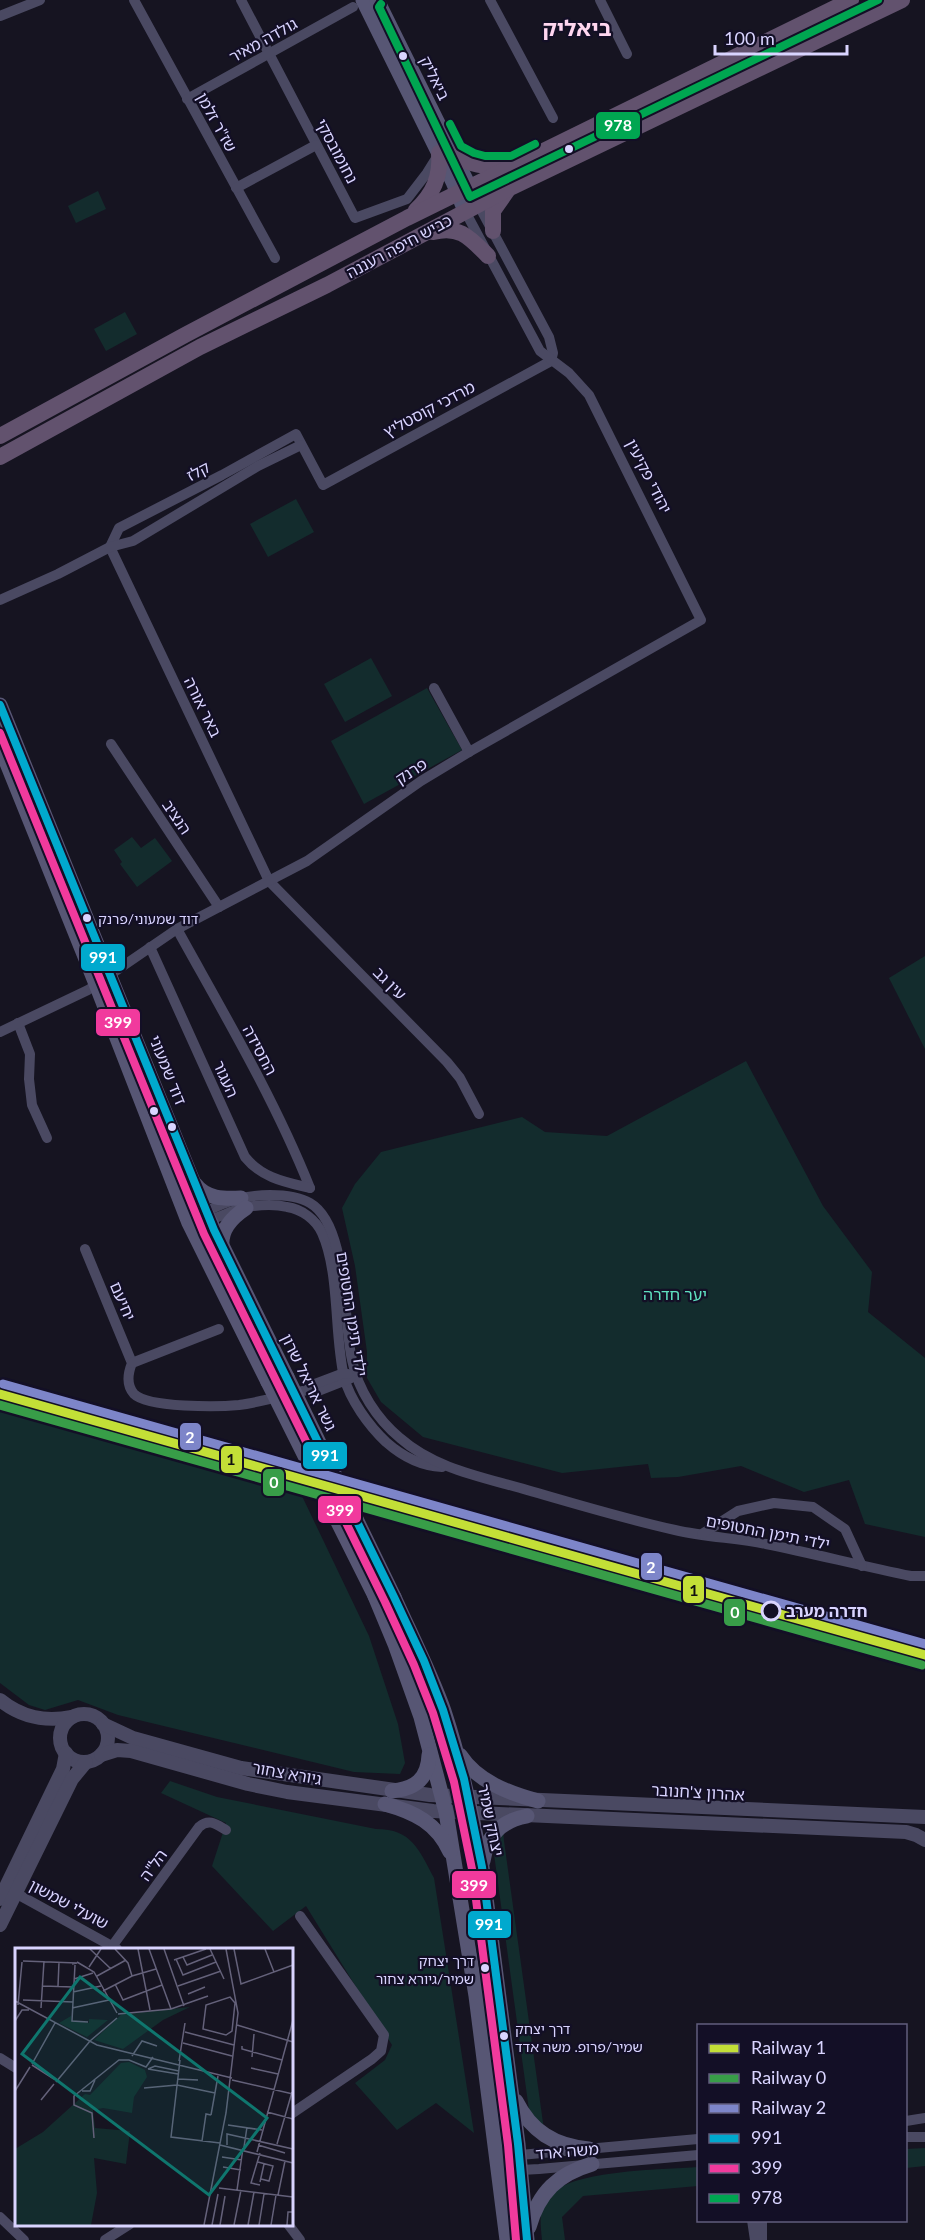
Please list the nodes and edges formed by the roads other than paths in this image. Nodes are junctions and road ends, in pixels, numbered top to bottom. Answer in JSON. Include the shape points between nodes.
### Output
{"nodes":[{"id":1,"x":40,"y":0,"type":"edge"},
{"id":2,"x":134,"y":0,"type":"edge"},
{"id":3,"x":240,"y":0,"type":"edge"},
{"id":4,"x":490,"y":0,"type":"edge"},
{"id":5,"x":600,"y":0,"type":"edge"},
{"id":6,"x":851,"y":0,"type":"edge"},
{"id":7,"x":902,"y":0,"type":"edge"},
{"id":8,"x":366,"y":3,"type":"edge"},
{"id":9,"x":0,"y":16,"type":"edge"},
{"id":10,"x":269,"y":53,"type":"junction"},
{"id":11,"x":627,"y":54,"type":"dead end"},
{"id":12,"x":187,"y":99,"type":"junction"},
{"id":13,"x":553,"y":118,"type":"dead end"},
{"id":14,"x":316,"y":145,"type":"junction"},
{"id":15,"x":446,"y":153,"type":"junction"},
{"id":16,"x":513,"y":166,"type":"junction"},
{"id":17,"x":512,"y":187,"type":"junction"},
{"id":18,"x":236,"y":188,"type":"junction"},
{"id":19,"x":464,"y":190,"type":"junction"},
{"id":20,"x":472,"y":207,"type":"junction"},
{"id":21,"x":407,"y":219,"type":"junction"},
{"id":22,"x":493,"y":231,"type":"junction"},
{"id":23,"x":418,"y":237,"type":"junction"},
{"id":24,"x":488,"y":256,"type":"junction"},
{"id":25,"x":275,"y":258,"type":"dead end"},
{"id":26,"x":551,"y":361,"type":"junction"},
{"id":27,"x":0,"y":436,"type":"edge"},
{"id":28,"x":302,"y":445,"type":"junction"},
{"id":29,"x":0,"y":457,"type":"edge"},
{"id":30,"x":110,"y":547,"type":"junction"},
{"id":31,"x":0,"y":600,"type":"edge"},
{"id":32,"x":701,"y":620,"type":"joint"},
{"id":33,"x":434,"y":688,"type":"dead end"},
{"id":34,"x":0,"y":705,"type":"edge"},
{"id":35,"x":111,"y":744,"type":"dead end"},
{"id":36,"x":0,"y":746,"type":"edge"},
{"id":37,"x":469,"y":752,"type":"junction"},
{"id":38,"x":269,"y":881,"type":"junction"},
{"id":39,"x":219,"y":907,"type":"junction"},
{"id":40,"x":177,"y":930,"type":"junction"},
{"id":41,"x":145,"y":950,"type":"junction"},
{"id":42,"x":109,"y":972,"type":"junction"},
{"id":43,"x":95,"y":980,"type":"junction"},
{"id":44,"x":18,"y":1023,"type":"junction"},
{"id":45,"x":0,"y":1032,"type":"edge"},
{"id":46,"x":479,"y":1114,"type":"dead end"},
{"id":47,"x":47,"y":1138,"type":"dead end"},
{"id":48,"x":194,"y":1182,"type":"junction"},
{"id":49,"x":310,"y":1188,"type":"joint"},
{"id":50,"x":243,"y":1203,"type":"junction"},
{"id":51,"x":207,"y":1216,"type":"junction"},
{"id":52,"x":189,"y":1223,"type":"junction"},
{"id":53,"x":222,"y":1248,"type":"junction"},
{"id":54,"x":85,"y":1250,"type":"dead end"},
{"id":55,"x":219,"y":1329,"type":"dead end"},
{"id":56,"x":132,"y":1363,"type":"junction"},
{"id":57,"x":356,"y":1375,"type":"junction"},
{"id":58,"x":345,"y":1377,"type":"junction"},
{"id":59,"x":446,"y":1467,"type":"junction"},
{"id":60,"x":702,"y":1534,"type":"junction"},
{"id":61,"x":862,"y":1566,"type":"junction"},
{"id":62,"x":911,"y":1576,"type":"junction"},
{"id":63,"x":925,"y":1576,"type":"edge"},
{"id":64,"x":925,"y":1585,"type":"edge"},
{"id":65,"x":394,"y":1597,"type":"joint"},
{"id":66,"x":0,"y":1700,"type":"edge"},
{"id":67,"x":72,"y":1718,"type":"junction"},
{"id":68,"x":36,"y":1719,"type":"junction"},
{"id":69,"x":103,"y":1724,"type":"junction"},
{"id":70,"x":61,"y":1738,"type":"junction"},
{"id":71,"x":428,"y":1743,"type":"junction"},
{"id":72,"x":456,"y":1750,"type":"junction"},
{"id":73,"x":66,"y":1753,"type":"junction"},
{"id":74,"x":101,"y":1755,"type":"junction"},
{"id":75,"x":86,"y":1762,"type":"junction"},
{"id":76,"x":443,"y":1797,"type":"junction"},
{"id":77,"x":389,"y":1798,"type":"junction"},
{"id":78,"x":538,"y":1801,"type":"junction"},
{"id":79,"x":470,"y":1806,"type":"junction"},
{"id":80,"x":446,"y":1812,"type":"junction"},
{"id":81,"x":527,"y":1816,"type":"junction"},
{"id":82,"x":925,"y":1817,"type":"edge"},
{"id":83,"x":226,"y":1830,"type":"dead end"},
{"id":84,"x":925,"y":1840,"type":"edge"},
{"id":85,"x":482,"y":1867,"type":"junction"},
{"id":86,"x":457,"y":1869,"type":"junction"},
{"id":87,"x":7,"y":1893,"type":"edge"},
{"id":88,"x":300,"y":1916,"type":"dead end"},
{"id":89,"x":0,"y":1925,"type":"edge"},
{"id":90,"x":115,"y":1947,"type":"edge"},
{"id":91,"x":0,"y":2058,"type":"edge"},
{"id":92,"x":15,"y":2067,"type":"edge"},
{"id":93,"x":511,"y":2089,"type":"junction"},
{"id":94,"x":292,"y":2113,"type":"edge"},
{"id":95,"x":925,"y":2118,"type":"edge"},
{"id":96,"x":907,"y":2121,"type":"edge"},
{"id":97,"x":907,"y":2137,"type":"edge"},
{"id":98,"x":925,"y":2137,"type":"edge"},
{"id":99,"x":697,"y":2139,"type":"edge"},
{"id":100,"x":589,"y":2149,"type":"junction"},
{"id":101,"x":697,"y":2155,"type":"edge"},
{"id":102,"x":520,"y":2162,"type":"junction"},
{"id":103,"x":592,"y":2164,"type":"junction"},
{"id":104,"x":498,"y":2165,"type":"junction"},
{"id":105,"x":0,"y":2217,"type":"edge"},
{"id":106,"x":752,"y":2222,"type":"edge"},
{"id":107,"x":762,"y":2222,"type":"edge"},
{"id":108,"x":289,"y":2225,"type":"edge"},
{"id":109,"x":120,"y":2236,"type":"edge"},
{"id":110,"x":526,"y":2239,"type":"edge"},
{"id":111,"x":24,"y":2240,"type":"edge"},
{"id":112,"x":105,"y":2240,"type":"edge"},
{"id":113,"x":300,"y":2240,"type":"edge"},
{"id":114,"x":507,"y":2240,"type":"edge"},
{"id":115,"x":755,"y":2240,"type":"edge"},
{"id":116,"x":762,"y":2240,"type":"edge"}],
"edges":[{"from":1,"to":9,"type":"street"},
{"from":2,"to":12,"type":"street","name":"שז\"ר זלמן"},
{"from":3,"to":10,"type":"street","name":"נחומובסקי"},
{"from":4,"to":13,"type":"street"},
{"from":5,"to":11,"type":"street"},
{"from":6,"to":16,"type":"highway","name":"כביש חיפה רעננה"},
{"from":7,"to":17,"type":"highway","name":"כביש חיפה רעננה"},
{"from":8,"to":10,"type":"street","name":"גולדה מאיר"},
{"from":8,"to":15,"type":"main road","name":"ביאליק"},
{"from":10,"to":12,"type":"street","name":"גולדה מאיר"},
{"from":10,"to":14,"type":"street","name":"נחומובסקי"},
{"from":12,"to":18,"type":"street","name":"שז\"ר זלמן"},
{"from":14,"to":15,"type":"street","name":"נחומובסקי","via":[[355,218],[407,199]]},
{"from":14,"to":18,"type":"street"},
{"from":15,"to":16,"type":"highway","via":[[484,166]]},
{"from":15,"to":19,"type":"main road","name":"ביאליק"},
{"from":15,"to":21,"type":"highway","via":[[430,195]]},
{"from":16,"to":19,"type":"highway","name":"כביש חיפה רעננה"},
{"from":17,"to":20,"type":"highway","name":"כביש חיפה רעננה"},
{"from":17,"to":22,"type":"highway","via":[[493,211]]},
{"from":18,"to":25,"type":"street","name":"שז\"ר זלמן"},
{"from":19,"to":20,"type":"main road","name":"יהודי פקיעין"},
{"from":19,"to":21,"type":"highway","name":"כביש חיפה רעננה"},
{"from":20,"to":22,"type":"street","name":"יהודי פקיעין"},
{"from":20,"to":23,"type":"highway","name":"כביש חיפה רעננה"},
{"from":20,"to":24,"type":"street","name":"יהודי פקיעין"},
{"from":21,"to":27,"type":"highway","name":"כביש חיפה רעננה"},
{"from":22,"to":26,"type":"street","name":"יהודי פקיעין","via":[[549,337]]},
{"from":23,"to":24,"type":"highway","via":[[441,230],[456,231]]},
{"from":23,"to":29,"type":"highway","name":"כביש חיפה רעננה","via":[[200,346]]},
{"from":24,"to":26,"type":"street","name":"יהודי פקיעין","via":[[536,345]]},
{"from":26,"to":28,"type":"street","name":"מרדכי קוסטליץ","via":[[323,485]]},
{"from":26,"to":32,"type":"street","name":"יהודי פקיעין","via":[[569,373],[589,395]]},
{"from":28,"to":30,"type":"street","name":"קלז","via":[[258,466],[133,541]]},
{"from":28,"to":30,"type":"street","name":"קלז","via":[[296,434],[119,528]]},
{"from":30,"to":31,"type":"street","name":"קלז"},
{"from":30,"to":38,"type":"street","name":"באר אורה"},
{"from":32,"to":37,"type":"street","name":"פרנק"},
{"from":33,"to":37,"type":"street"},
{"from":34,"to":42,"type":"main road","name":"דוד שמעוני"},
{"from":35,"to":39,"type":"street","name":"הנציב"},
{"from":36,"to":43,"type":"main road"},
{"from":37,"to":38,"type":"street","name":"פרנק","via":[[307,861]]},
{"from":38,"to":39,"type":"street","name":"פרנק"},
{"from":38,"to":46,"type":"street","name":"עין גב","via":[[447,1062]]},
{"from":39,"to":40,"type":"street","name":"פרנק"},
{"from":40,"to":41,"type":"street","name":"פרנק"},
{"from":40,"to":49,"type":"street","name":"החסידה","via":[[246,1052]]},
{"from":41,"to":42,"type":"street","name":"פרנק"},
{"from":41,"to":49,"type":"street","name":"העגור","via":[[245,1157],[254,1168],[269,1176]]},
{"from":42,"to":43,"type":"street","name":"פרנק"},
{"from":42,"to":48,"type":"main road","name":"דוד שמעוני"},
{"from":43,"to":44,"type":"street","name":"פרנק"},
{"from":43,"to":52,"type":"main road"},
{"from":44,"to":45,"type":"street","name":"פרנק"},
{"from":44,"to":47,"type":"street","via":[[30,1054],[32,1105]]},
{"from":48,"to":50,"type":"main road","via":[[211,1196]]},
{"from":48,"to":51,"type":"main road","name":"דוד שמעוני"},
{"from":50,"to":51,"type":"street","name":"ילדי תימן החטופים"},
{"from":50,"to":53,"type":"main road","via":[[223,1234]]},
{"from":50,"to":57,"type":"street","name":"ילדי תימן החטופים","via":[[266,1195],[297,1197],[313,1204],[330,1227]]},
{"from":50,"to":58,"type":"street","name":"ילדי תימן החטופים","via":[[300,1211],[321,1232],[330,1255]]},
{"from":51,"to":52,"type":"street","name":"ילדי תימן החטופים"},
{"from":51,"to":53,"type":"main road","name":"דוד שמעוני"},
{"from":52,"to":71,"type":"main road","bridge":true,"via":[[375,1596]]},
{"from":53,"to":65,"type":"main road","name":"גשר אריאל שרון","bridge":true},
{"from":54,"to":56,"type":"street","name":"יחיעם"},
{"from":55,"to":56,"type":"street"},
{"from":56,"to":58,"type":"street","name":"יחיעם","via":[[130,1385],[136,1396],[194,1407],[237,1405],[307,1390],[315,1384]]},
{"from":57,"to":58,"type":"street"},
{"from":57,"to":59,"type":"street","name":"ילדי תימן החטופים","via":[[387,1426],[414,1449]]},
{"from":58,"to":59,"type":"street","name":"ילדי תימן החטופים","via":[[368,1421],[394,1449],[426,1466]]},
{"from":59,"to":60,"type":"street","name":"ילדי תימן החטופים","via":[[570,1503]]},
{"from":60,"to":61,"type":"street","name":"ילדי תימן החטופים"},
{"from":60,"to":61,"type":"street","via":[[738,1511],[774,1503],[813,1507],[845,1529]]},
{"from":61,"to":62,"type":"street","name":"ילדי תימן החטופים"},
{"from":62,"to":63,"type":"street","name":"ילדי תימן החטופים"},
{"from":62,"to":64,"type":"street","name":"ילדי תימן החטופים"},
{"from":65,"to":72,"type":"main road","name":"יצחק שמיר","via":[[428,1671]]},
{"from":66,"to":68,"type":"street"},
{"from":67,"to":68,"type":"street"},
{"from":67,"to":69,"type":"street","via":[[90,1715]]},
{"from":67,"to":70,"type":"street","via":[[64,1726]]},
{"from":68,"to":70,"type":"street"},
{"from":69,"to":74,"type":"street","via":[[108,1743]]},
{"from":69,"to":77,"type":"street","name":"גיורא צחור","via":[[133,1738],[241,1768]]},
{"from":70,"to":73,"type":"street"},
{"from":71,"to":76,"type":"main road"},
{"from":71,"to":77,"type":"main road","via":[[429,1763],[422,1780]]},
{"from":72,"to":78,"type":"main road","via":[[484,1779]]},
{"from":72,"to":79,"type":"main road","name":"יצחק שמיר"},
{"from":73,"to":75,"type":"street"},
{"from":73,"to":87,"type":"street","via":[[65,1765]]},
{"from":74,"to":75,"type":"street"},
{"from":74,"to":77,"type":"street","name":"גיורא צחור","via":[[131,1751],[287,1792]]},
{"from":75,"to":87,"type":"street","via":[[72,1779]]},
{"from":76,"to":77,"type":"street","name":"גיורא צחור"},
{"from":76,"to":79,"type":"street","name":"גיורא צחור"},
{"from":76,"to":80,"type":"main road"},
{"from":77,"to":80,"type":"street","name":"גיורא צחור"},
{"from":77,"to":86,"type":"main road","via":[[433,1827],[448,1847]]},
{"from":78,"to":79,"type":"street","name":"אהרון צ'חנובר"},
{"from":78,"to":82,"type":"street","name":"אהרון צ'חנובר"},
{"from":79,"to":80,"type":"street","name":"גיורא צחור"},
{"from":79,"to":81,"type":"street","name":"אהרון צ'חנובר"},
{"from":79,"to":85,"type":"main road","name":"יצחק שמיר"},
{"from":80,"to":86,"type":"main road"},
{"from":81,"to":84,"type":"street","name":"אהרון צ'חנובר","via":[[906,1832]]},
{"from":81,"to":85,"type":"main road","via":[[504,1823],[492,1834]]},
{"from":83,"to":90,"type":"street","name":"הל\"ה","via":[[212,1822],[200,1827]]},
{"from":85,"to":93,"type":"main road","name":"יצחק שמיר"},
{"from":86,"to":104,"type":"main road"},
{"from":87,"to":89,"type":"street"},
{"from":87,"to":90,"type":"street","name":"שועלי שמשון"},
{"from":88,"to":94,"type":"street","via":[[384,2035],[381,2051],[372,2059]]},
{"from":91,"to":92,"type":"street"},
{"from":93,"to":100,"type":"main road","via":[[520,2110],[536,2130],[557,2142]]},
{"from":93,"to":102,"type":"main road","name":"יצחק שמיר"},
{"from":95,"to":96,"type":"street"},
{"from":97,"to":98,"type":"street"},
{"from":99,"to":100,"type":"street","name":"משה ארד"},
{"from":100,"to":102,"type":"street","name":"משה ארד"},
{"from":101,"to":103,"type":"street","name":"משה ארד"},
{"from":102,"to":103,"type":"street","name":"משה ארד"},
{"from":102,"to":104,"type":"street","name":"משה ארד"},
{"from":102,"to":110,"type":"main road","name":"יצחק שמיר"},
{"from":103,"to":110,"type":"main road","via":[[562,2177],[545,2193],[533,2211]]},
{"from":104,"to":114,"type":"main road"},
{"from":105,"to":111,"type":"street"},
{"from":106,"to":115,"type":"street"},
{"from":107,"to":116,"type":"street"},
{"from":108,"to":113,"type":"street"},
{"from":109,"to":112,"type":"street"}]}
